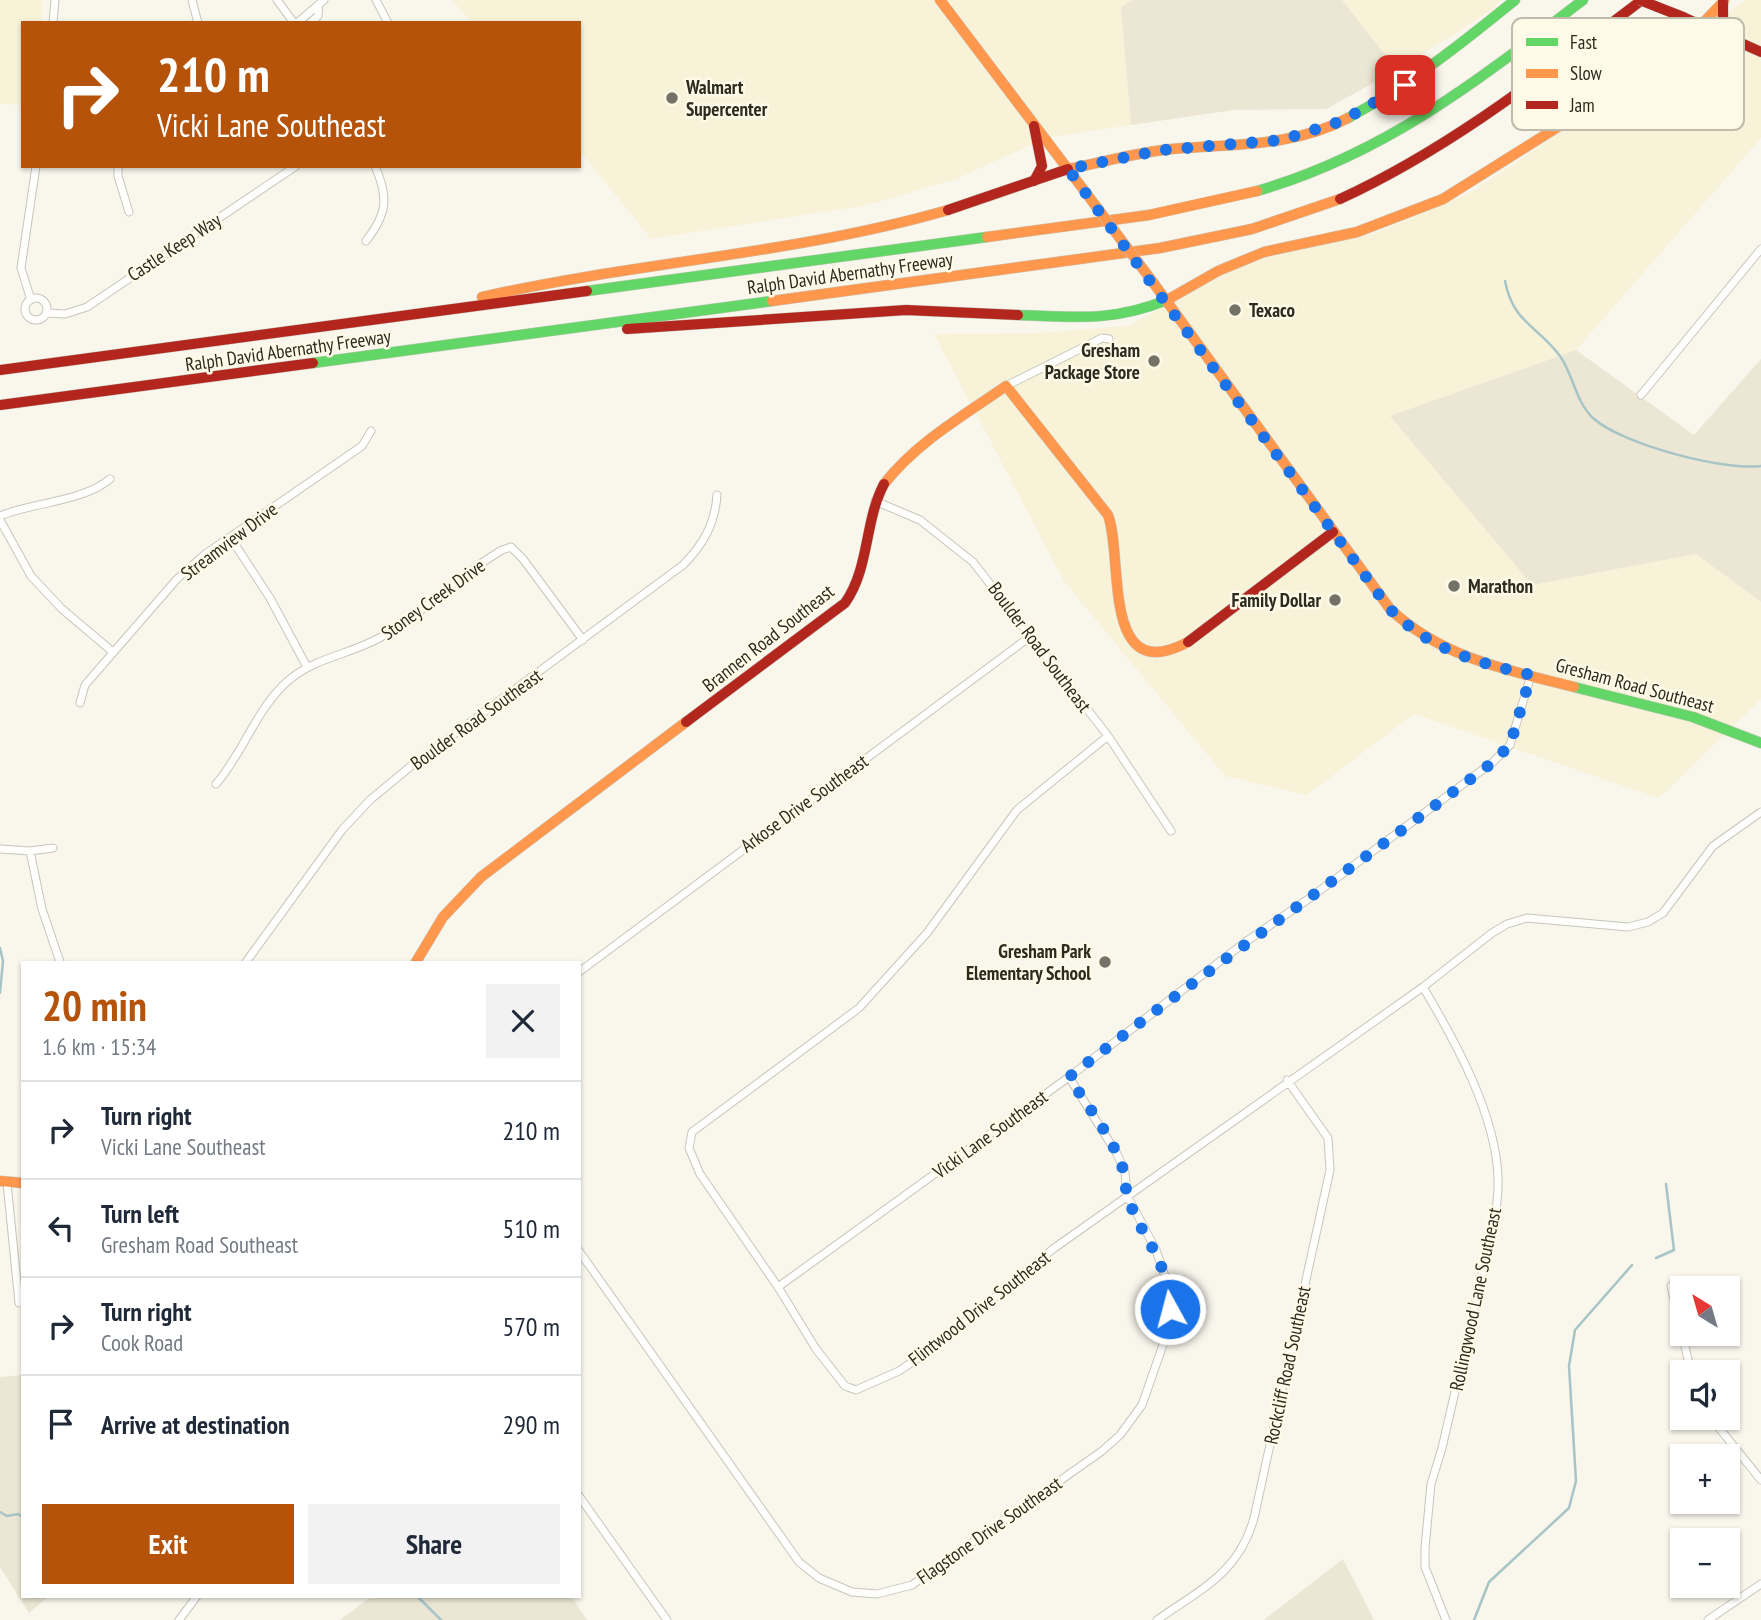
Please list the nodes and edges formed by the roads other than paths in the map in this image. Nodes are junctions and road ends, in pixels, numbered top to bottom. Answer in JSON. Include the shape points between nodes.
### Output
{"nodes":[{"id":1,"x":55,"y":0,"type":"edge"},
{"id":2,"x":192,"y":0,"type":"edge"},
{"id":3,"x":277,"y":0,"type":"edge"},
{"id":4,"x":376,"y":0,"type":"edge"},
{"id":5,"x":940,"y":0,"type":"edge"},
{"id":6,"x":1515,"y":0,"type":"edge"},
{"id":7,"x":1583,"y":0,"type":"edge"},
{"id":8,"x":1641,"y":0,"type":"edge"},
{"id":9,"x":1724,"y":1,"type":"edge"},
{"id":10,"x":322,"y":2,"type":"edge"},
{"id":11,"x":1559,"y":18,"type":"edge"},
{"id":12,"x":1616,"y":18,"type":"edge"},
{"id":13,"x":1689,"y":18,"type":"edge"},
{"id":14,"x":1708,"y":18,"type":"edge"},
{"id":15,"x":53,"y":21,"type":"edge"},
{"id":16,"x":197,"y":21,"type":"edge"},
{"id":17,"x":294,"y":21,"type":"edge"},
{"id":18,"x":298,"y":21,"type":"edge"},
{"id":19,"x":312,"y":21,"type":"edge"},
{"id":20,"x":387,"y":21,"type":"edge"},
{"id":21,"x":1744,"y":43,"type":"edge"},
{"id":22,"x":1761,"y":52,"type":"edge"},
{"id":23,"x":1512,"y":53,"type":"edge"},
{"id":24,"x":1512,"y":93,"type":"edge"},
{"id":25,"x":1034,"y":126,"type":"junction"},
{"id":26,"x":1552,"y":130,"type":"edge"},
{"id":27,"x":36,"y":168,"type":"edge"},
{"id":28,"x":118,"y":168,"type":"edge"},
{"id":29,"x":293,"y":168,"type":"edge"},
{"id":30,"x":376,"y":168,"type":"edge"},
{"id":31,"x":1068,"y":169,"type":"junction"},
{"id":32,"x":1031,"y":183,"type":"junction"},
{"id":33,"x":129,"y":212,"type":"dead end"},
{"id":34,"x":366,"y":241,"type":"dead end"},
{"id":35,"x":1761,"y":249,"type":"edge"},
{"id":36,"x":31,"y":300,"type":"junction"},
{"id":37,"x":1167,"y":300,"type":"junction"},
{"id":38,"x":47,"y":313,"type":"junction"},
{"id":39,"x":399,"y":316,"type":"junction"},
{"id":40,"x":498,"y":339,"type":"junction"},
{"id":41,"x":1109,"y":339,"type":"dead end"},
{"id":42,"x":0,"y":370,"type":"edge"},
{"id":43,"x":1006,"y":386,"type":"junction"},
{"id":44,"x":1641,"y":395,"type":"dead end"},
{"id":45,"x":0,"y":405,"type":"edge"},
{"id":46,"x":371,"y":431,"type":"dead end"},
{"id":47,"x":110,"y":479,"type":"dead end"},
{"id":48,"x":717,"y":495,"type":"dead end"},
{"id":49,"x":875,"y":501,"type":"junction"},
{"id":50,"x":0,"y":518,"type":"edge"},
{"id":51,"x":1333,"y":532,"type":"junction"},
{"id":52,"x":230,"y":537,"type":"junction"},
{"id":53,"x":1031,"y":636,"type":"junction"},
{"id":54,"x":583,"y":640,"type":"junction"},
{"id":55,"x":113,"y":652,"type":"junction"},
{"id":56,"x":307,"y":667,"type":"junction"},
{"id":57,"x":1531,"y":675,"type":"junction"},
{"id":58,"x":80,"y":703,"type":"dead end"},
{"id":59,"x":1108,"y":736,"type":"junction"},
{"id":60,"x":1761,"y":743,"type":"edge"},
{"id":61,"x":216,"y":784,"type":"dead end"},
{"id":62,"x":1761,"y":812,"type":"edge"},
{"id":63,"x":1171,"y":831,"type":"dead end"},
{"id":64,"x":53,"y":848,"type":"dead end"},
{"id":65,"x":0,"y":849,"type":"edge"},
{"id":66,"x":30,"y":851,"type":"junction"},
{"id":67,"x":60,"y":961,"type":"edge"},
{"id":68,"x":247,"y":961,"type":"edge"},
{"id":69,"x":417,"y":961,"type":"edge"},
{"id":70,"x":581,"y":971,"type":"edge"},
{"id":71,"x":1423,"y":987,"type":"junction"},
{"id":72,"x":1069,"y":1077,"type":"junction"},
{"id":73,"x":1287,"y":1080,"type":"junction"},
{"id":74,"x":4,"y":1182,"type":"edge"},
{"id":75,"x":1127,"y":1195,"type":"junction"},
{"id":76,"x":581,"y":1254,"type":"edge"},
{"id":77,"x":778,"y":1287,"type":"junction"},
{"id":78,"x":19,"y":1303,"type":"dead end"},
{"id":79,"x":1721,"y":1430,"type":"edge"},
{"id":80,"x":1761,"y":1480,"type":"edge"},
{"id":81,"x":581,"y":1499,"type":"edge"},
{"id":82,"x":1761,"y":1584,"type":"edge"},
{"id":83,"x":196,"y":1598,"type":"edge"},
{"id":84,"x":179,"y":1620,"type":"edge"},
{"id":85,"x":667,"y":1620,"type":"edge"},
{"id":86,"x":1157,"y":1620,"type":"edge"},
{"id":87,"x":1446,"y":1620,"type":"edge"},
{"id":88,"x":1708,"y":1620,"type":"edge"}],
"edges":[{"from":1,"to":15,"type":"street"},
{"from":2,"to":16,"type":"street"},
{"from":3,"to":17,"type":"street"},
{"from":4,"to":20,"type":"street"},
{"from":5,"to":25,"type":"main road","name":"Gresham Road Southeast"},
{"from":6,"to":31,"type":"main road","via":[[1441,60],[1342,121],[1262,144],[1162,150]]},
{"from":7,"to":11,"type":"main road","name":"Ralph David Abernathy Freeway"},
{"from":8,"to":12,"type":"main road","name":"Ralph David Abernathy Freeway"},
{"from":8,"to":13,"type":"main road","bridge":true},
{"from":9,"to":14,"type":"main road"},
{"from":10,"to":18,"type":"street"},
{"from":10,"to":19,"type":"street"},
{"from":21,"to":22,"type":"main road"},
{"from":23,"to":39,"type":"main road","name":"Ralph David Abernathy Freeway","via":[[1433,111],[1341,162],[1237,198],[1121,219]]},
{"from":24,"to":40,"type":"main road","name":"Ralph David Abernathy Freeway","via":[[1424,156],[1341,199],[1273,223],[1160,248]]},
{"from":25,"to":31,"type":"main road","name":"Gresham Road Southeast"},
{"from":25,"to":32,"type":"main road","via":[[1042,166]]},
{"from":26,"to":37,"type":"main road","via":[[1443,199],[1357,232],[1264,251]]},
{"from":27,"to":36,"type":"street","via":[[21,268]]},
{"from":28,"to":33,"type":"street"},
{"from":29,"to":38,"type":"street","name":"Castle Keep Way","via":[[87,307],[65,314]]},
{"from":30,"to":34,"type":"street","via":[[385,200],[382,221]]},
{"from":31,"to":32,"type":"main road"},
{"from":31,"to":37,"type":"main road","name":"Gresham Road Southeast","bridge":true},
{"from":32,"to":39,"type":"main road","via":[[879,230],[540,284]]},
{"from":35,"to":44,"type":"street"},
{"from":36,"to":38,"type":"street","via":[[43,301]]},
{"from":36,"to":38,"type":"street","via":[[26,309],[31,318],[41,319]]},
{"from":37,"to":40,"type":"main road","via":[[1135,313],[1103,318],[906,310]]},
{"from":37,"to":51,"type":"main road","name":"Gresham Road Southeast"},
{"from":39,"to":42,"type":"main road","name":"Ralph David Abernathy Freeway"},
{"from":40,"to":45,"type":"main road","name":"Ralph David Abernathy Freeway"},
{"from":41,"to":43,"type":"street","name":"Brannen Road Southeast","via":[[1102,338]]},
{"from":43,"to":49,"type":"main road","name":"Brannen Road Southeast","via":[[904,460],[883,483]]},
{"from":43,"to":51,"type":"main road","via":[[1105,508],[1116,543],[1124,627],[1144,648],[1172,651],[1188,642]]},
{"from":46,"to":52,"type":"street","name":"Streamview Drive","via":[[362,446]]},
{"from":47,"to":50,"type":"street","via":[[97,489],[23,507]]},
{"from":48,"to":54,"type":"street","name":"Boulder Road Southeast","via":[[716,516],[694,554]]},
{"from":49,"to":53,"type":"street","name":"Boulder Road Southeast","via":[[920,520],[962,550]]},
{"from":49,"to":69,"type":"main road","name":"Brannen Road Southeast","via":[[860,578],[845,603],[481,877],[443,917]]},
{"from":50,"to":55,"type":"street","via":[[39,585]]},
{"from":51,"to":57,"type":"main road","name":"Gresham Road Southeast","via":[[1388,607],[1418,635],[1473,661]]},
{"from":52,"to":55,"type":"street","name":"Streamview Drive","via":[[177,579]]},
{"from":52,"to":56,"type":"street"},
{"from":53,"to":59,"type":"street","name":"Boulder Road Southeast"},
{"from":53,"to":70,"type":"street","name":"Arkose Drive Southeast"},
{"from":54,"to":56,"type":"street","name":"Stoney Creek Drive","via":[[511,544],[380,638]]},
{"from":54,"to":68,"type":"street","name":"Boulder Road Southeast","via":[[370,800],[342,830]]},
{"from":55,"to":58,"type":"street","name":"Streamview Drive","via":[[85,685]]},
{"from":56,"to":61,"type":"street","name":"Stoney Creek Drive","via":[[272,697],[233,765]]},
{"from":57,"to":60,"type":"main road","name":"Gresham Road Southeast","via":[[1693,717]]},
{"from":57,"to":72,"type":"street","name":"Vicki Lane Southeast","via":[[1510,745],[1493,762]]},
{"from":59,"to":63,"type":"street","name":"Boulder Road Southeast"},
{"from":59,"to":77,"type":"street","name":"Flintwood Drive Southeast","via":[[1017,810],[927,933],[859,1008],[692,1132],[689,1148],[700,1174]]},
{"from":62,"to":71,"type":"street","name":"Flintwood Drive Southeast","via":[[1713,846],[1663,914],[1648,922],[1628,928],[1527,918],[1474,944]]},
{"from":64,"to":66,"type":"street"},
{"from":65,"to":66,"type":"street"},
{"from":66,"to":67,"type":"street","via":[[42,909]]},
{"from":71,"to":73,"type":"street","name":"Flintwood Drive Southeast"},
{"from":71,"to":87,"type":"street","name":"Rollingwood Lane Southeast","via":[[1475,1088],[1498,1178],[1495,1220],[1431,1484],[1425,1567]]},
{"from":72,"to":75,"type":"street","name":"Flagstone Drive Southeast","via":[[1117,1154],[1125,1172]]},
{"from":72,"to":77,"type":"street","name":"Vicki Lane Southeast"},
{"from":73,"to":75,"type":"street","name":"Flintwood Drive Southeast"},
{"from":73,"to":86,"type":"street","name":"Rockcliff Road Southeast","via":[[1328,1138],[1330,1170],[1254,1518],[1247,1541],[1230,1567]]},
{"from":74,"to":78,"type":"street"},
{"from":75,"to":76,"type":"street","name":"Flagstone Drive Southeast","via":[[1161,1261],[1169,1297],[1165,1339],[1142,1405],[1102,1451],[923,1580],[889,1592],[841,1589],[799,1562]]},
{"from":75,"to":77,"type":"street","name":"Flintwood Drive Southeast","via":[[936,1346],[899,1371],[856,1390],[845,1386],[816,1349]]},
{"from":79,"to":80,"type":"street"},
{"from":81,"to":85,"type":"street"},
{"from":82,"to":88,"type":"street"},
{"from":83,"to":84,"type":"street"}]}
